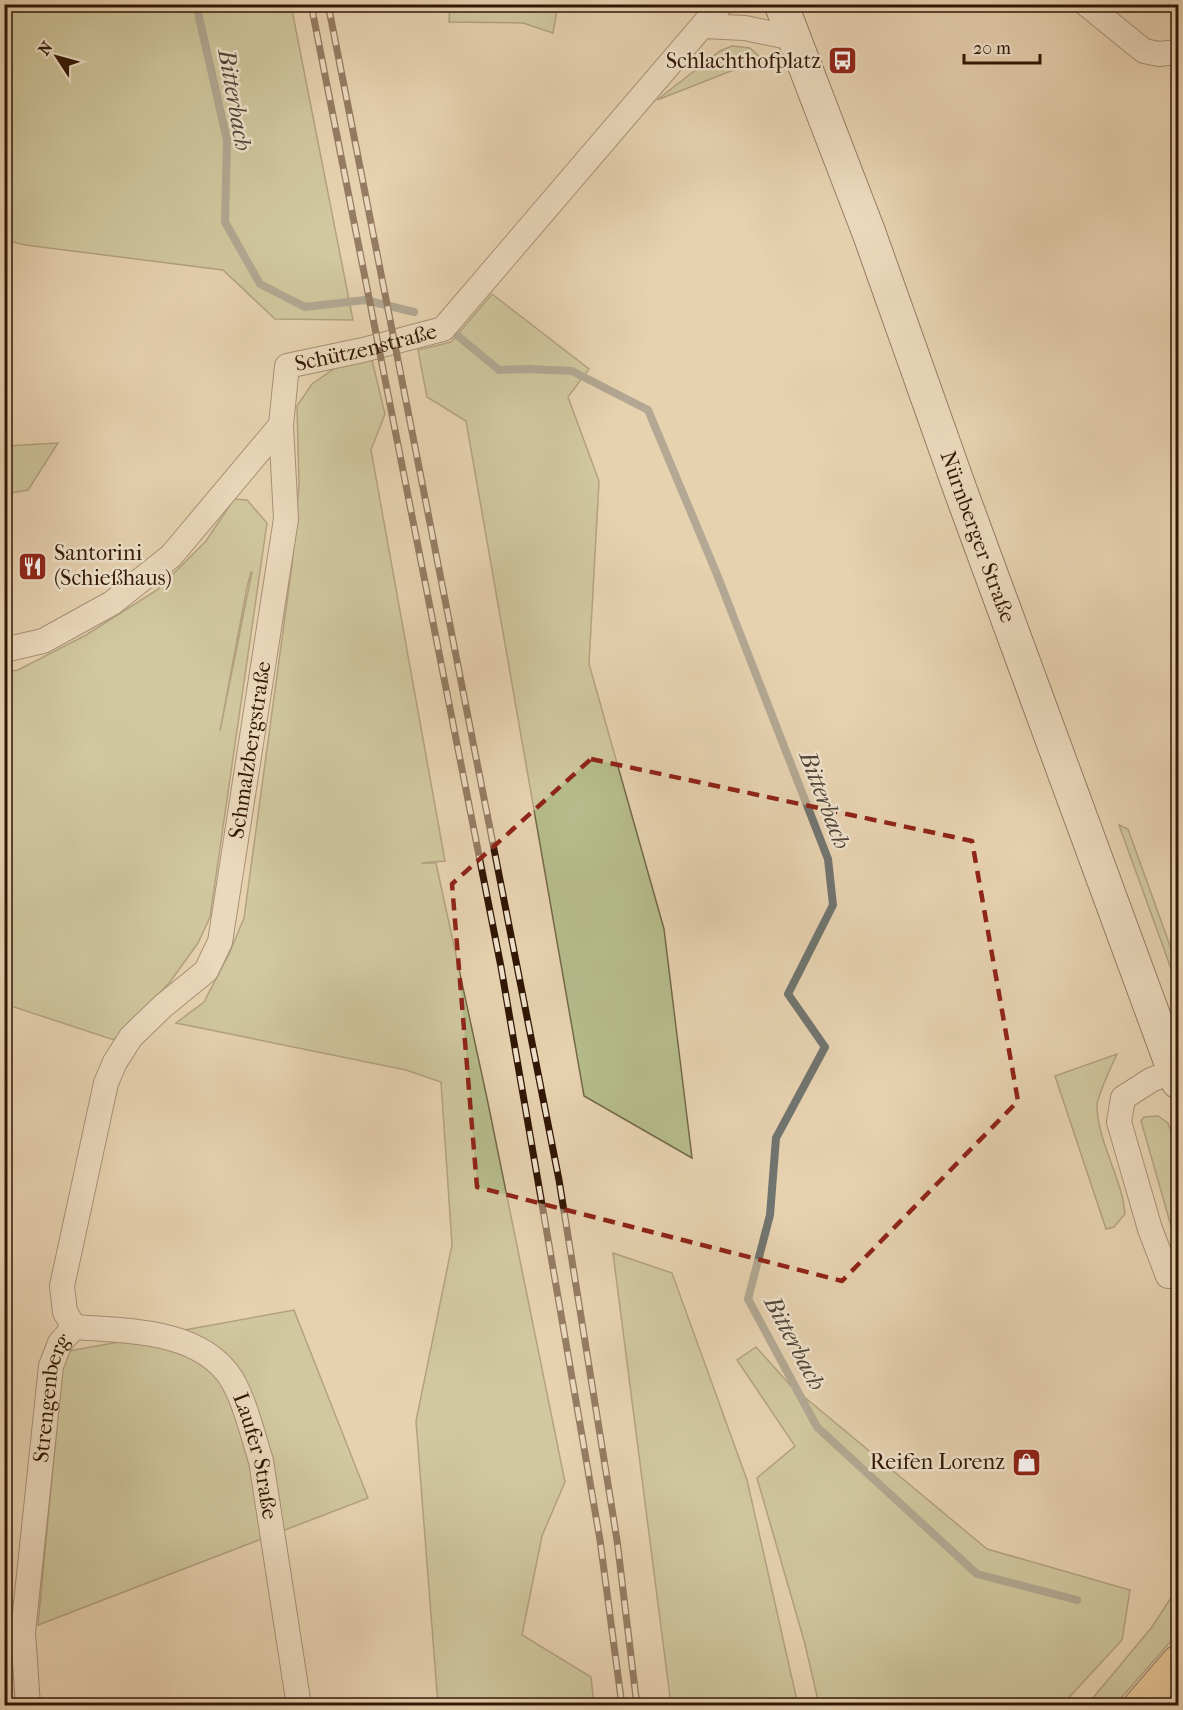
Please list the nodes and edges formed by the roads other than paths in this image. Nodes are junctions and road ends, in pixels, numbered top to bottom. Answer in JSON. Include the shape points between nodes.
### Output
{"nodes":[{"id":1,"x":721,"y":4,"type":"edge"},
{"id":2,"x":781,"y":4,"type":"edge"},
{"id":3,"x":1086,"y":4,"type":"edge"},
{"id":4,"x":703,"y":26,"type":"junction"},
{"id":5,"x":793,"y":38,"type":"junction"},
{"id":6,"x":1169,"y":53,"type":"edge"},
{"id":7,"x":281,"y":425,"type":"junction"},
{"id":8,"x":4,"y":650,"type":"edge"},
{"id":9,"x":130,"y":1037,"type":"joint"},
{"id":10,"x":1177,"y":1074,"type":"edge"},
{"id":11,"x":1168,"y":1276,"type":"dead end"},
{"id":12,"x":74,"y":1327,"type":"junction"},
{"id":13,"x":1179,"y":1662,"type":"edge"},
{"id":14,"x":28,"y":1706,"type":"edge"},
{"id":15,"x":299,"y":1706,"type":"edge"},
{"id":16,"x":1140,"y":1706,"type":"edge"}],
"edges":[{"from":1,"to":4,"type":"street","name":"Schützenstraße"},
{"from":2,"to":5,"type":"main road","name":"Nürnberger Straße"},
{"from":3,"to":6,"type":"street","via":[[1144,51]]},
{"from":4,"to":5,"type":"street","via":[[745,28]]},
{"from":4,"to":7,"type":"street","name":"Schützenstraße","via":[[443,329],[287,366]]},
{"from":5,"to":10,"type":"main road","name":"Nürnberger Straße","via":[[869,233]]},
{"from":7,"to":8,"type":"street","via":[[171,556],[112,603],[43,641]]},
{"from":7,"to":9,"type":"street","name":"Schmalzbergstraße","via":[[286,519],[220,942],[206,971]]},
{"from":9,"to":12,"type":"street","name":"Strengenberg","via":[[106,1083],[62,1286],[65,1312]]},
{"from":10,"to":11,"type":"street","name":"Nürnberger Straße","via":[[1151,1080],[1124,1098],[1119,1122]]},
{"from":12,"to":14,"type":"street","name":"Strengenberg","via":[[60,1343],[51,1366],[22,1632]]},
{"from":12,"to":15,"type":"street","name":"Laufer Straße","via":[[181,1341],[199,1348],[231,1379],[261,1461]]},
{"from":13,"to":16,"type":"main road"}]}
